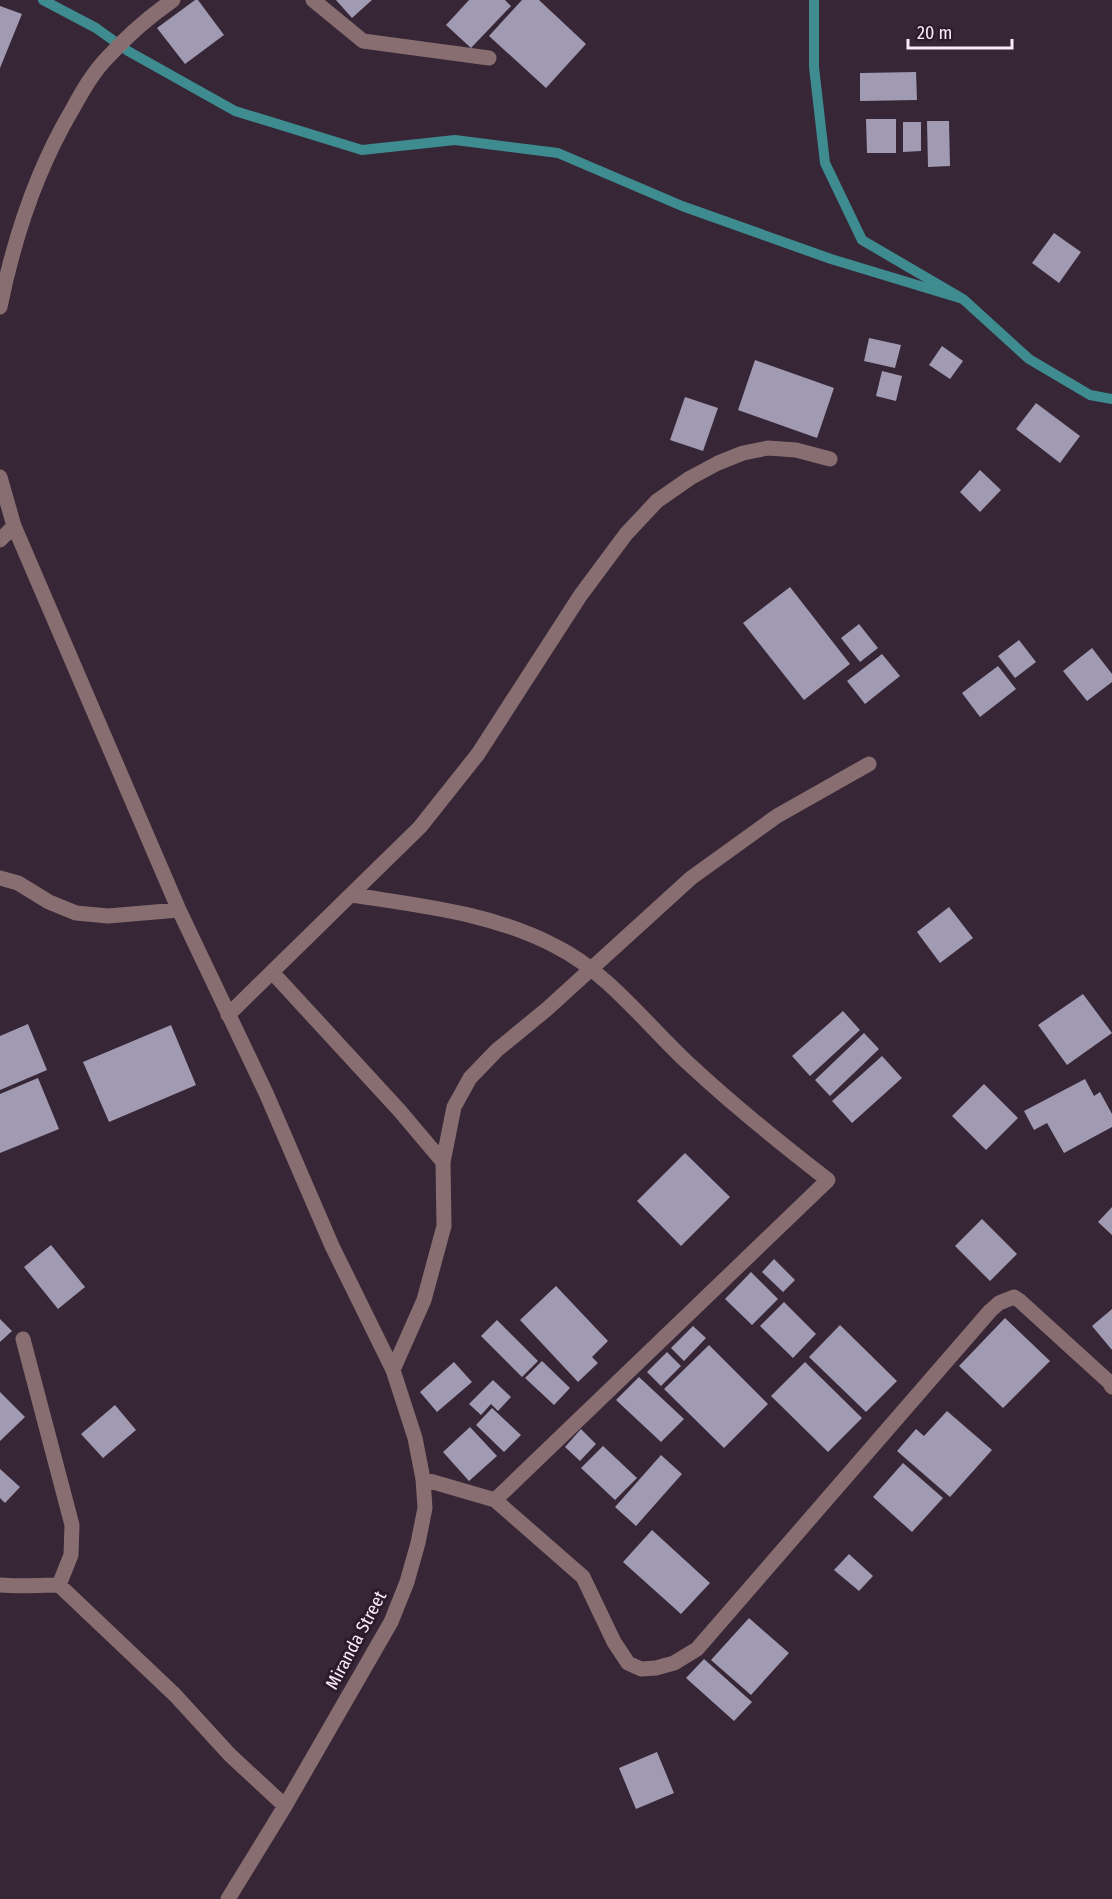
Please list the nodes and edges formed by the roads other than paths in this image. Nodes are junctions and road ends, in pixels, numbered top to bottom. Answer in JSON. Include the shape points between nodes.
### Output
{"nodes":[{"id":1,"x":173,"y":0,"type":"edge"},
{"id":2,"x":313,"y":0,"type":"edge"},
{"id":3,"x":489,"y":58,"type":"dead end"},
{"id":4,"x":3,"y":277,"type":"edge"},
{"id":5,"x":0,"y":307,"type":"edge"},
{"id":6,"x":830,"y":459,"type":"dead end"},
{"id":7,"x":0,"y":477,"type":"edge"},
{"id":8,"x":14,"y":526,"type":"junction"},
{"id":9,"x":0,"y":540,"type":"edge"},
{"id":10,"x":869,"y":764,"type":"dead end"},
{"id":11,"x":0,"y":878,"type":"edge"},
{"id":12,"x":351,"y":895,"type":"junction"},
{"id":13,"x":178,"y":910,"type":"junction"},
{"id":14,"x":592,"y":968,"type":"junction"},
{"id":15,"x":272,"y":972,"type":"junction"},
{"id":16,"x":228,"y":1015,"type":"junction"},
{"id":17,"x":443,"y":1162,"type":"junction"},
{"id":18,"x":23,"y":1339,"type":"dead end"},
{"id":19,"x":393,"y":1370,"type":"junction"},
{"id":20,"x":1112,"y":1387,"type":"edge"},
{"id":21,"x":423,"y":1479,"type":"junction"},
{"id":22,"x":495,"y":1500,"type":"junction"},
{"id":23,"x":0,"y":1585,"type":"edge"},
{"id":24,"x":58,"y":1585,"type":"junction"},
{"id":25,"x":285,"y":1806,"type":"junction"},
{"id":26,"x":228,"y":1899,"type":"edge"}],
"edges":[{"from":1,"to":4,"type":"street","via":[[106,58],[84,88],[38,179]]},
{"from":2,"to":3,"type":"street","via":[[363,41]]},
{"from":4,"to":5,"type":"street"},
{"from":6,"to":12,"type":"street","via":[[768,448],[743,453],[690,478],[657,501],[626,534],[580,596],[471,763],[420,827]]},
{"from":7,"to":8,"type":"street","name":"Miranda Street"},
{"from":8,"to":9,"type":"street"},
{"from":8,"to":13,"type":"street","name":"Miranda Street"},
{"from":10,"to":14,"type":"street","via":[[777,816],[691,878]]},
{"from":11,"to":13,"type":"street","via":[[76,913],[108,916]]},
{"from":12,"to":14,"type":"street","via":[[459,912],[513,926],[559,947]]},
{"from":12,"to":15,"type":"street"},
{"from":13,"to":16,"type":"street","name":"Miranda Street"},
{"from":14,"to":17,"type":"street","via":[[470,1078],[454,1107]]},
{"from":14,"to":22,"type":"street","via":[[762,1130],[828,1180]]},
{"from":15,"to":16,"type":"street"},
{"from":15,"to":17,"type":"street"},
{"from":16,"to":19,"type":"street","name":"Miranda Street","via":[[332,1246]]},
{"from":17,"to":19,"type":"street","via":[[444,1226],[423,1300]]},
{"from":18,"to":24,"type":"street","via":[[72,1525],[71,1555]]},
{"from":19,"to":21,"type":"street","name":"Miranda Street","via":[[415,1438]]},
{"from":20,"to":22,"type":"street","via":[[1020,1301],[1014,1297],[999,1303],[697,1649],[674,1663],[656,1668],[641,1669],[628,1663],[583,1577]]},
{"from":21,"to":22,"type":"street"},
{"from":21,"to":25,"type":"street","name":"Miranda Street","via":[[425,1508],[418,1543],[391,1622]]},
{"from":23,"to":24,"type":"street"},
{"from":24,"to":25,"type":"street"},
{"from":25,"to":26,"type":"street","name":"Miranda Street"}]}
